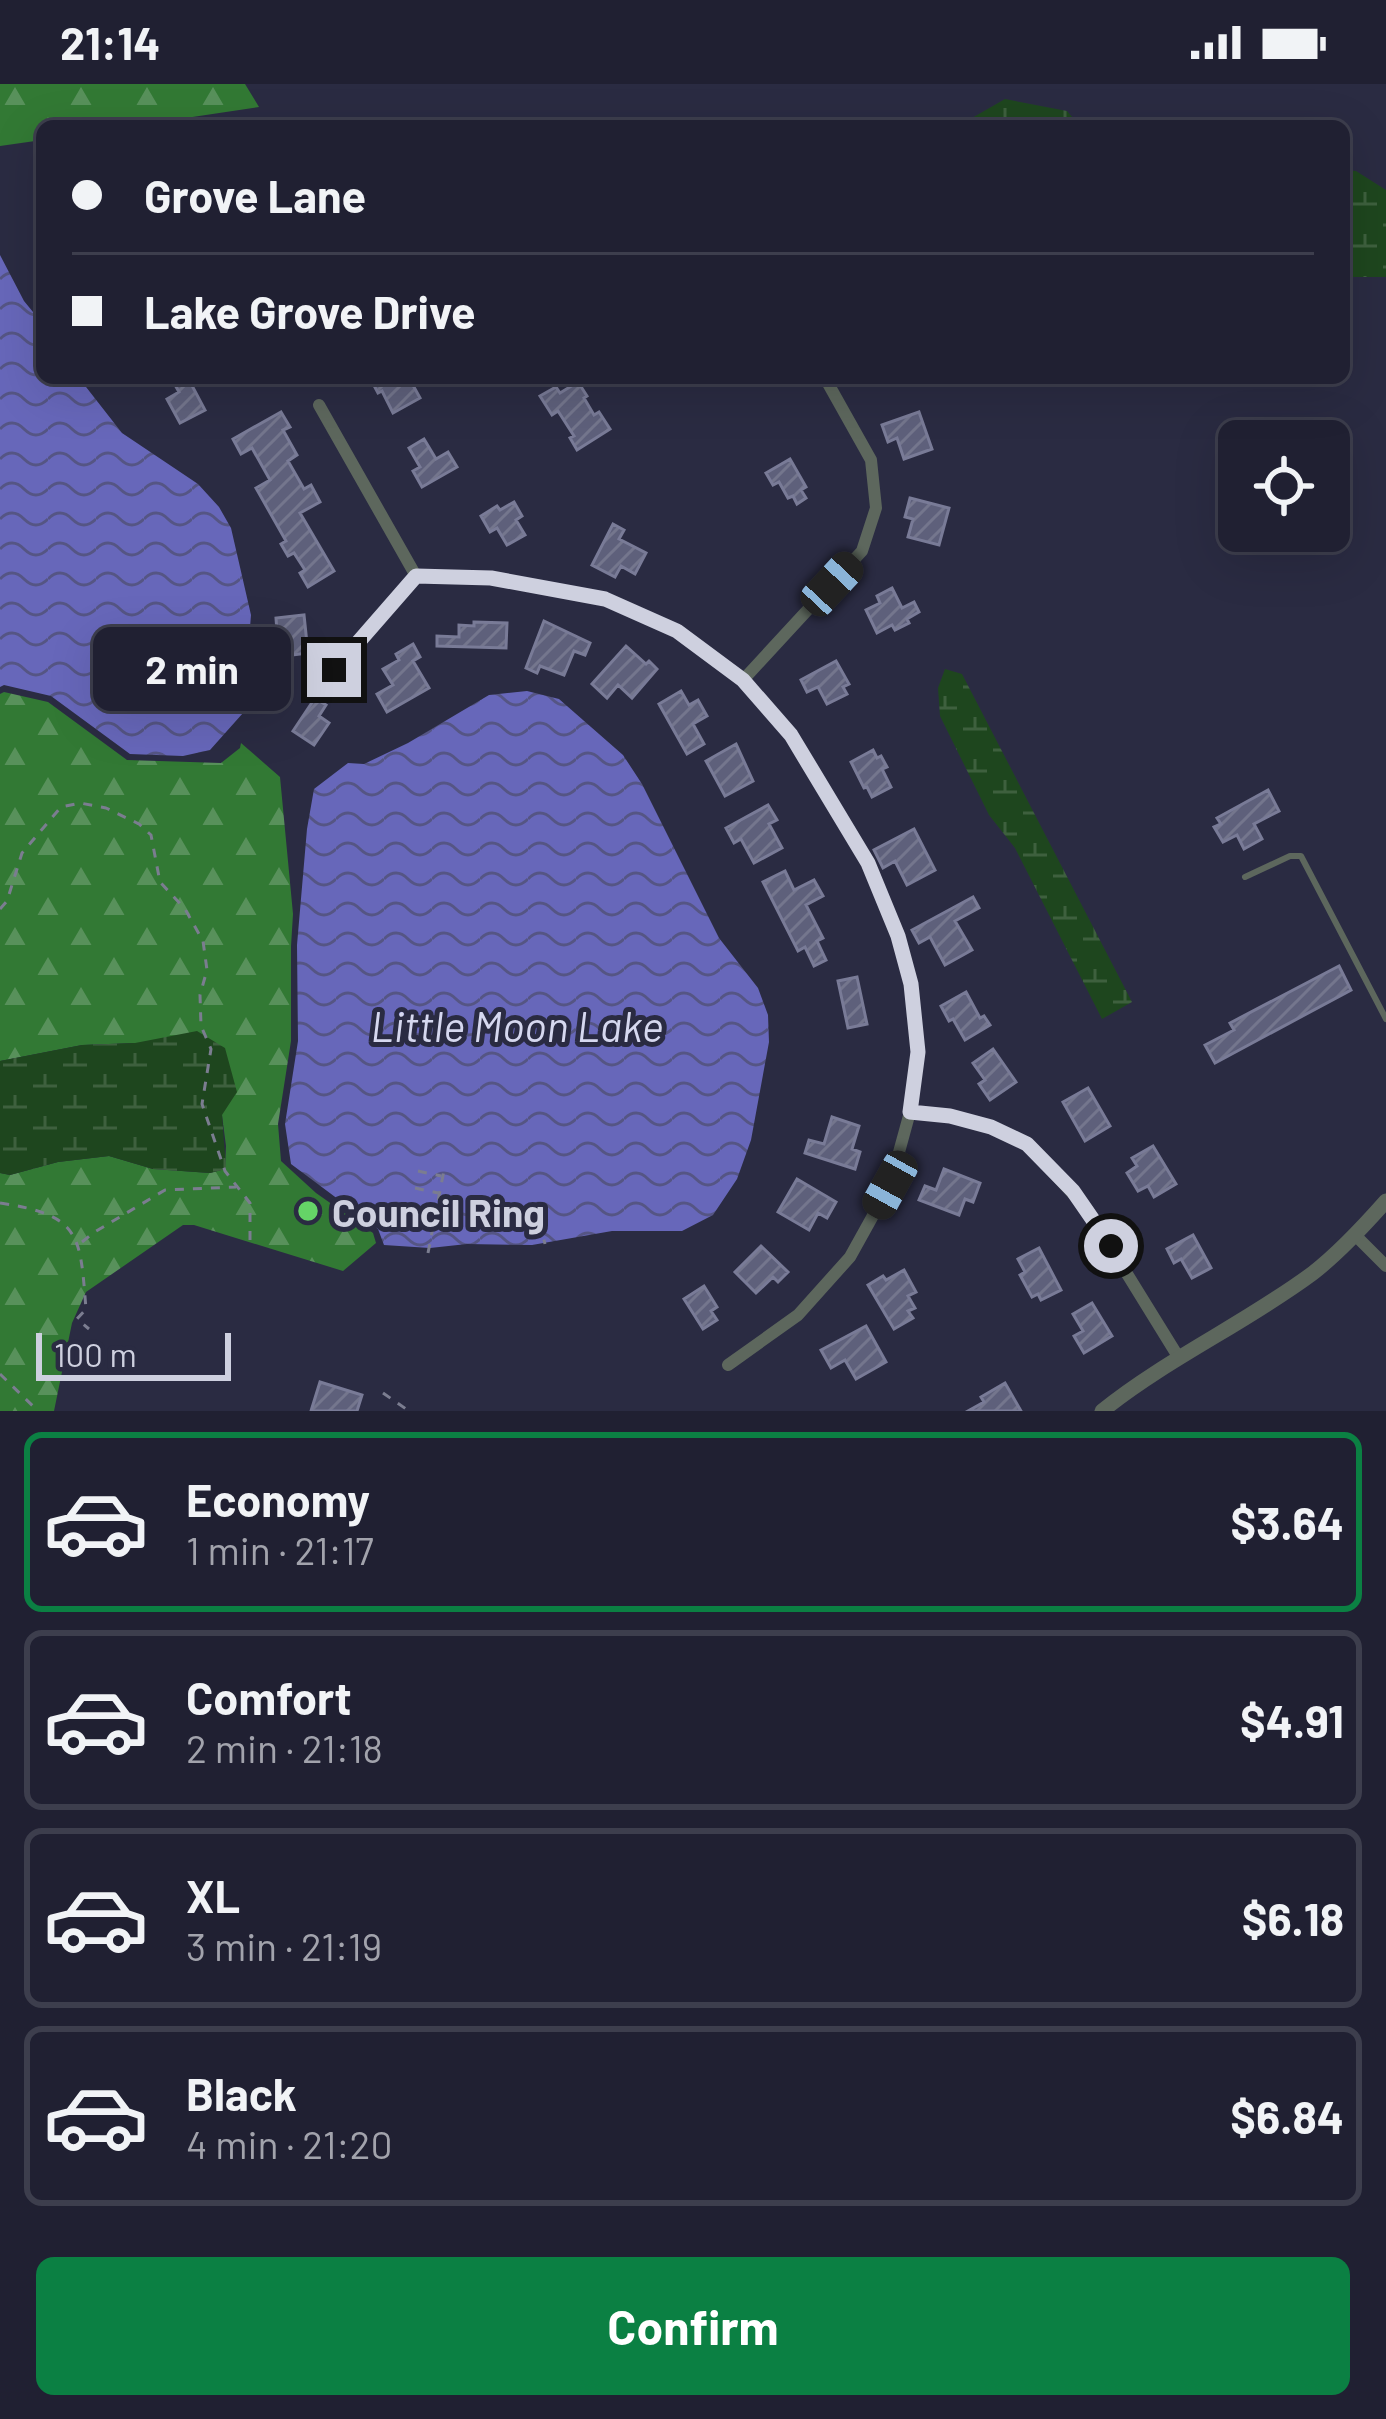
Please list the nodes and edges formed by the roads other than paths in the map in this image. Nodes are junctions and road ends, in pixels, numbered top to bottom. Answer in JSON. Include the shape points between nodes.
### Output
{"nodes":[{"id":1,"x":828,"y":384,"type":"edge"},
{"id":2,"x":319,"y":405,"type":"dead end"},
{"id":3,"x":416,"y":576,"type":"junction"},
{"id":4,"x":334,"y":670,"type":"dead end"},
{"id":5,"x":743,"y":680,"type":"junction"},
{"id":6,"x":1245,"y":877,"type":"dead end"},
{"id":7,"x":1386,"y":1019,"type":"edge"},
{"id":8,"x":910,"y":1112,"type":"junction"},
{"id":9,"x":1382,"y":1213,"type":"edge"},
{"id":10,"x":1355,"y":1235,"type":"junction"},
{"id":11,"x":1385,"y":1261,"type":"edge"},
{"id":12,"x":1179,"y":1358,"type":"junction"},
{"id":13,"x":728,"y":1365,"type":"dead end"},
{"id":14,"x":1102,"y":1411,"type":"edge"}],
"edges":[{"from":1,"to":5,"type":"street","via":[[871,460],[876,508],[862,551]]},
{"from":2,"to":3,"type":"street"},
{"from":3,"to":4,"type":"street"},
{"from":3,"to":5,"type":"street","via":[[491,578],[605,599],[677,631]]},
{"from":5,"to":8,"type":"street","via":[[791,735],[868,863],[898,936],[918,1052]]},
{"from":6,"to":7,"type":"lane","via":[[1301,856]]},
{"from":8,"to":12,"type":"street","via":[[991,1127],[1027,1144],[1087,1209]]},
{"from":8,"to":13,"type":"street","via":[[890,1185],[850,1257],[797,1315]]},
{"from":9,"to":10,"type":"street"},
{"from":10,"to":11,"type":"street"},
{"from":10,"to":12,"type":"street","via":[[1317,1270]]},
{"from":12,"to":14,"type":"street"}]}
